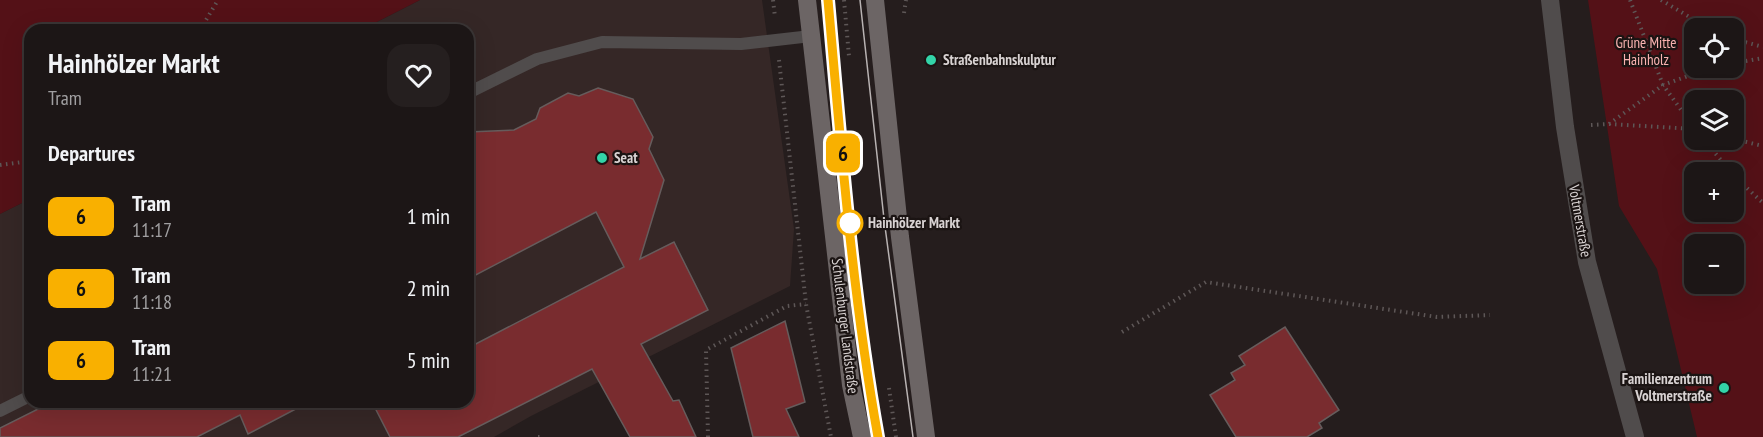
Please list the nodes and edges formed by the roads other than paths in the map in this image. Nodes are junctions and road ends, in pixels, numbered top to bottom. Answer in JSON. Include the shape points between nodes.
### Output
{"nodes":[{"id":1,"x":807,"y":0,"type":"edge"},
{"id":2,"x":875,"y":0,"type":"edge"},
{"id":3,"x":1550,"y":0,"type":"edge"},
{"id":4,"x":811,"y":36,"type":"junction"},
{"id":5,"x":474,"y":90,"type":"edge"},
{"id":6,"x":24,"y":399,"type":"edge"},
{"id":7,"x":0,"y":411,"type":"edge"},
{"id":8,"x":862,"y":437,"type":"edge"},
{"id":9,"x":926,"y":437,"type":"edge"},
{"id":10,"x":1635,"y":437,"type":"edge"}],
"edges":[{"from":1,"to":4,"type":"main road","name":"Schulenburger Landstraße"},
{"from":2,"to":9,"type":"main road"},
{"from":3,"to":10,"type":"street","name":"Voltmerstraße","via":[[1587,262]]},
{"from":4,"to":5,"type":"lane","via":[[741,44],[602,42],[537,59]]},
{"from":4,"to":8,"type":"main road","name":"Schulenburger Landstraße","via":[[851,385]]},
{"from":6,"to":7,"type":"lane"}]}
